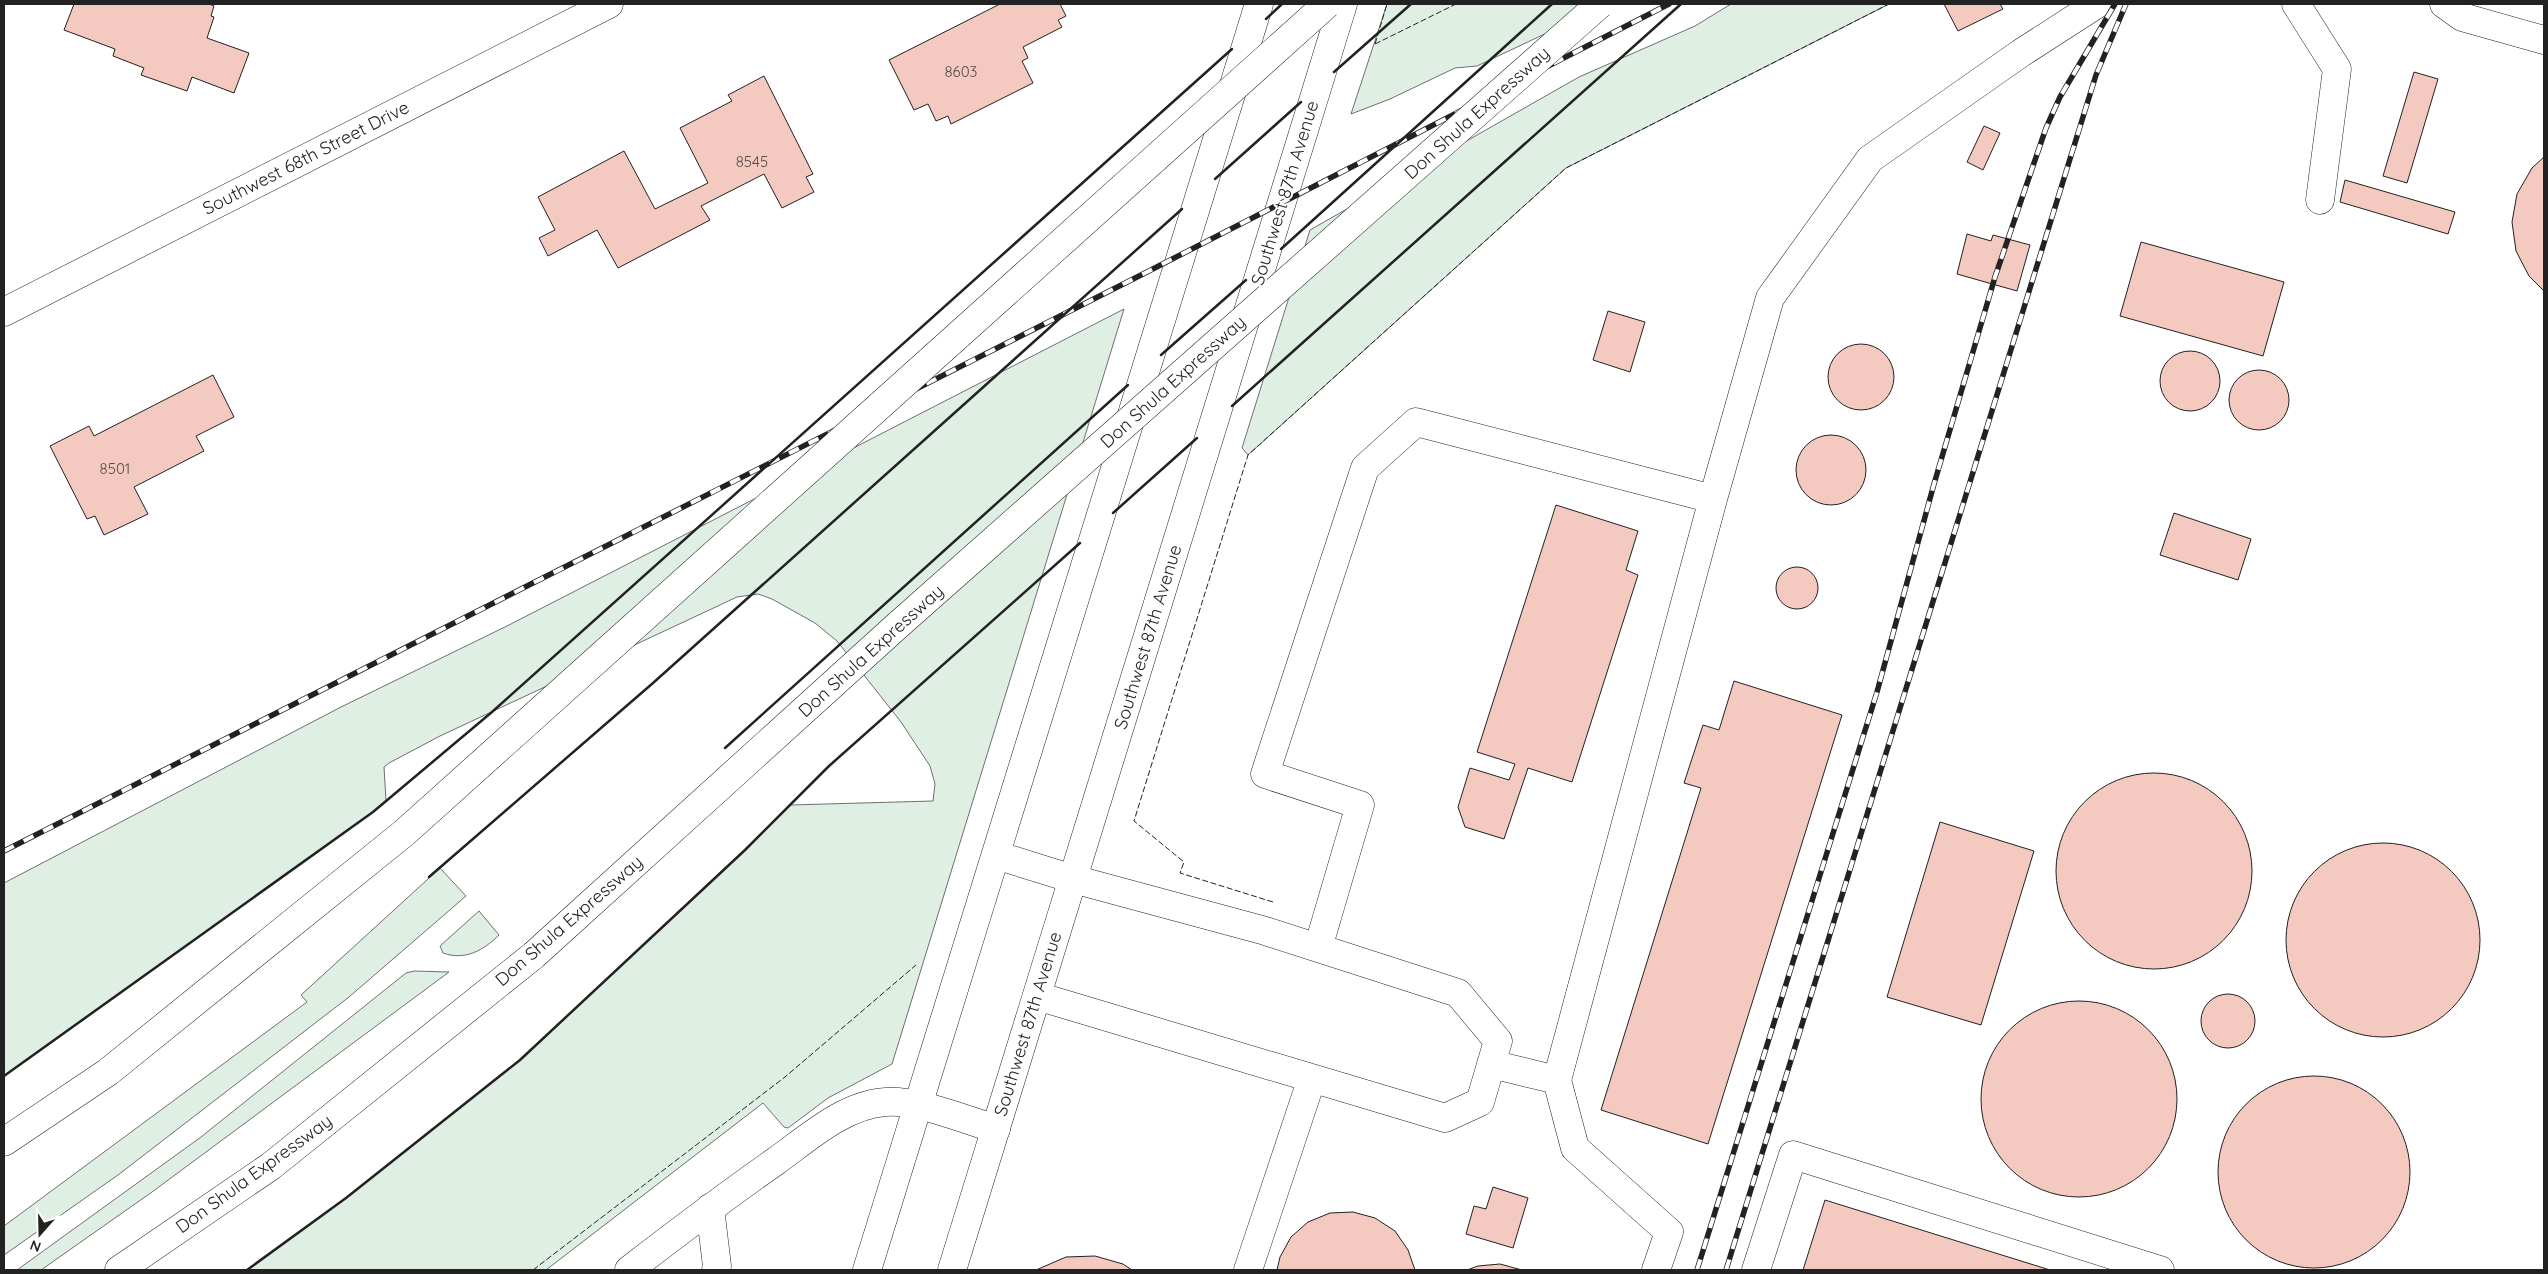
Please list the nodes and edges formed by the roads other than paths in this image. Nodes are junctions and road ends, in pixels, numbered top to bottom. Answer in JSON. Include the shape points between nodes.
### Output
{"nodes":[{"id":1,"x":609,"y":4,"type":"edge"},
{"id":2,"x":1258,"y":4,"type":"edge"},
{"id":3,"x":1327,"y":4,"type":"edge"},
{"id":4,"x":1343,"y":4,"type":"edge"},
{"id":5,"x":1600,"y":4,"type":"edge"},
{"id":6,"x":2097,"y":4,"type":"edge"},
{"id":7,"x":2296,"y":4,"type":"edge"},
{"id":8,"x":2444,"y":4,"type":"edge"},
{"id":9,"x":2544,"y":40,"type":"edge"},
{"id":10,"x":2320,"y":200,"type":"dead end"},
{"id":11,"x":4,"y":312,"type":"edge"},
{"id":12,"x":1713,"y":499,"type":"junction"},
{"id":13,"x":996,"y":855,"type":"junction"},
{"id":14,"x":1073,"y":879,"type":"junction"},
{"id":15,"x":1318,"y":948,"type":"junction"},
{"id":16,"x":1037,"y":996,"type":"junction"},
{"id":17,"x":1492,"y":1064,"type":"junction"},
{"id":18,"x":1312,"y":1078,"type":"junction"},
{"id":19,"x":1557,"y":1080,"type":"junction"},
{"id":20,"x":918,"y":1106,"type":"junction"},
{"id":21,"x":996,"y":1129,"type":"junction"},
{"id":22,"x":4,"y":1142,"type":"edge"},
{"id":23,"x":710,"y":1208,"type":"junction"},
{"id":24,"x":119,"y":1270,"type":"edge"},
{"id":25,"x":629,"y":1270,"type":"edge"},
{"id":26,"x":716,"y":1270,"type":"edge"},
{"id":27,"x":867,"y":1270,"type":"edge"},
{"id":28,"x":952,"y":1270,"type":"edge"},
{"id":29,"x":1248,"y":1270,"type":"edge"},
{"id":30,"x":1656,"y":1270,"type":"edge"},
{"id":31,"x":1756,"y":1270,"type":"edge"},
{"id":32,"x":2160,"y":1270,"type":"edge"}],
"edges":[{"from":1,"to":11,"type":"main road","name":"Southwest 68th Street Drive"},
{"from":2,"to":13,"type":"main road"},
{"from":3,"to":22,"type":"main road","bridge":true,"via":[[404,833],[108,1072]]},
{"from":4,"to":14,"type":"main road","name":"Southwest 87th Avenue"},
{"from":5,"to":24,"type":"main road","name":"Don Shula Expressway","bridge":true,"via":[[898,625],[534,955],[272,1166]]},
{"from":6,"to":12,"type":"main road","via":[[1870,159],[1770,298]]},
{"from":7,"to":10,"type":"main road","via":[[2337,69]]},
{"from":8,"to":9,"type":"main road","via":[[2462,18]]},
{"from":12,"to":15,"type":"main road","via":[[1416,422],[1364,468],[1265,774],[1360,805]]},
{"from":12,"to":19,"type":"main road"},
{"from":13,"to":14,"type":"main road"},
{"from":13,"to":20,"type":"main road"},
{"from":14,"to":15,"type":"main road"},
{"from":14,"to":16,"type":"main road","name":"Southwest 87th Avenue"},
{"from":15,"to":17,"type":"main road","via":[[1458,993],[1498,1041]]},
{"from":16,"to":18,"type":"main road"},
{"from":16,"to":21,"type":"main road","name":"Southwest 87th Avenue"},
{"from":17,"to":18,"type":"main road","via":[[1480,1102],[1445,1118]]},
{"from":17,"to":19,"type":"main road"},
{"from":18,"to":29,"type":"main road"},
{"from":19,"to":30,"type":"main road","via":[[1576,1148],[1669,1232]]},
{"from":20,"to":21,"type":"main road"},
{"from":20,"to":23,"type":"main road","via":[[888,1101],[867,1104],[846,1114]]},
{"from":20,"to":27,"type":"main road"},
{"from":21,"to":28,"type":"main road","name":"Southwest 87th Avenue"},
{"from":23,"to":25,"type":"main road"},
{"from":23,"to":26,"type":"main road"},
{"from":31,"to":32,"type":"main road","via":[[1793,1155]]}]}
